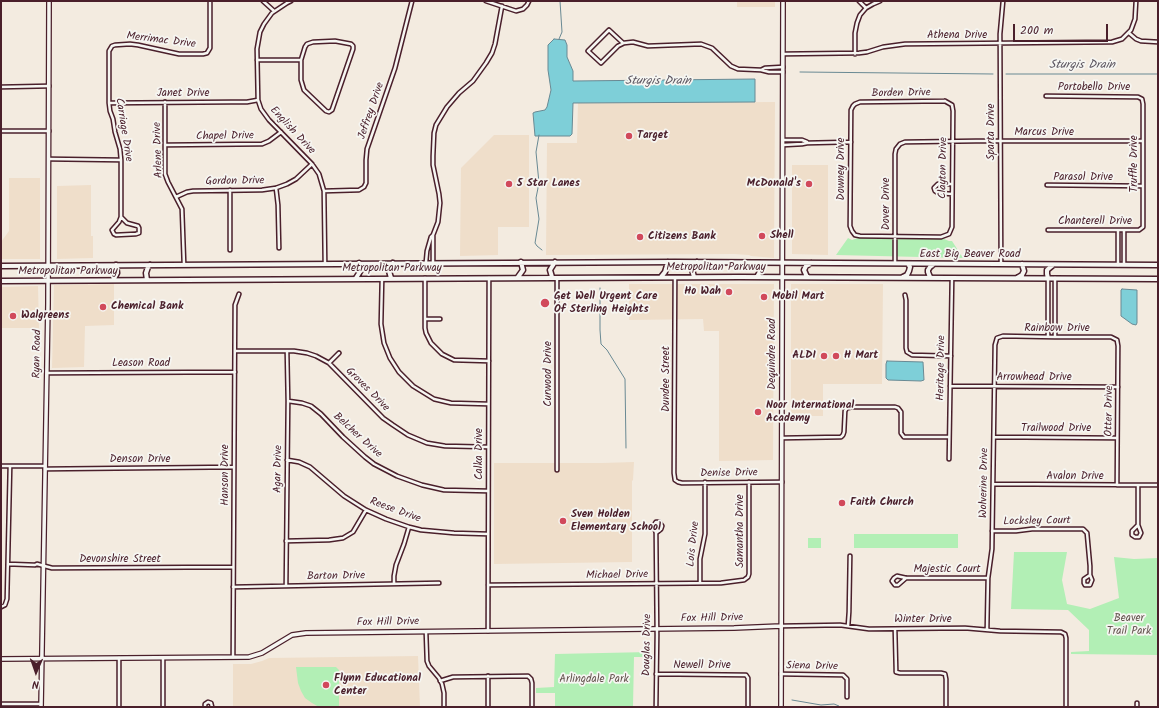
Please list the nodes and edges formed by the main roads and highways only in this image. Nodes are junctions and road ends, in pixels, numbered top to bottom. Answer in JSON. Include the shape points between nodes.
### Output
{"nodes":[{"id":1,"x":49,"y":1,"type":"edge"},
{"id":2,"x":784,"y":1,"type":"edge"},
{"id":3,"x":522,"y":262,"type":"junction"},
{"id":4,"x":555,"y":262,"type":"junction"},
{"id":5,"x":668,"y":262,"type":"junction"},
{"id":6,"x":698,"y":262,"type":"junction"},
{"id":7,"x":359,"y":263,"type":"junction"},
{"id":8,"x":393,"y":263,"type":"junction"},
{"id":9,"x":760,"y":263,"type":"junction"},
{"id":10,"x":783,"y":263,"type":"junction"},
{"id":11,"x":811,"y":263,"type":"junction"},
{"id":12,"x":908,"y":264,"type":"junction"},
{"id":13,"x":934,"y":264,"type":"junction"},
{"id":14,"x":1022,"y":264,"type":"junction"},
{"id":15,"x":1053,"y":264,"type":"junction"},
{"id":16,"x":116,"y":265,"type":"junction"},
{"id":17,"x":151,"y":265,"type":"junction"},
{"id":18,"x":1158,"y":265,"type":"edge"},
{"id":19,"x":1,"y":266,"type":"edge"},
{"id":20,"x":48,"y":266,"type":"junction"},
{"id":21,"x":555,"y":277,"type":"junction"},
{"id":22,"x":661,"y":277,"type":"junction"},
{"id":23,"x":694,"y":277,"type":"junction"},
{"id":24,"x":757,"y":277,"type":"junction"},
{"id":25,"x":783,"y":277,"type":"junction"},
{"id":26,"x":806,"y":277,"type":"junction"},
{"id":27,"x":904,"y":277,"type":"junction"},
{"id":28,"x":930,"y":277,"type":"junction"},
{"id":29,"x":356,"y":278,"type":"junction"},
{"id":30,"x":391,"y":278,"type":"junction"},
{"id":31,"x":518,"y":278,"type":"junction"},
{"id":32,"x":1017,"y":278,"type":"junction"},
{"id":33,"x":1048,"y":278,"type":"junction"},
{"id":34,"x":1158,"y":279,"type":"edge"},
{"id":35,"x":113,"y":280,"type":"junction"},
{"id":36,"x":148,"y":280,"type":"junction"},
{"id":37,"x":1,"y":281,"type":"edge"},
{"id":38,"x":48,"y":281,"type":"junction"},
{"id":39,"x":781,"y":626,"type":"junction"},
{"id":40,"x":1,"y":659,"type":"edge"},
{"id":41,"x":42,"y":659,"type":"junction"},
{"id":42,"x":41,"y":706,"type":"edge"},
{"id":43,"x":781,"y":707,"type":"edge"}],
"edges":[{"from":1,"to":20,"type":"main road","name":"Ryan Road"},
{"from":2,"to":10,"type":"main road","name":"Dequindre Road"},
{"from":3,"to":4,"type":"main road","name":"Metropolitan Parkway"},
{"from":3,"to":8,"type":"main road","name":"Metropolitan Parkway"},
{"from":3,"to":31,"type":"main road","via":[[523,270]]},
{"from":4,"to":5,"type":"main road","name":"Metropolitan Parkway"},
{"from":4,"to":21,"type":"main road","via":[[550,270]]},
{"from":5,"to":6,"type":"main road","name":"Metropolitan Parkway"},
{"from":5,"to":22,"type":"main road"},
{"from":6,"to":9,"type":"main road","name":"Metropolitan Parkway"},
{"from":6,"to":23,"type":"main road","via":[[692,269]]},
{"from":7,"to":8,"type":"main road","name":"Metropolitan Parkway"},
{"from":7,"to":17,"type":"main road","name":"Metropolitan Parkway"},
{"from":7,"to":29,"type":"main road","via":[[361,270]]},
{"from":8,"to":30,"type":"main road","via":[[389,271]]},
{"from":9,"to":10,"type":"main road","name":"Metropolitan Parkway"},
{"from":9,"to":24,"type":"main road","via":[[762,270]]},
{"from":10,"to":11,"type":"main road","name":"East Big Beaver Road"},
{"from":10,"to":25,"type":"main road","name":"Dequindre Road"},
{"from":11,"to":12,"type":"main road","name":"East Big Beaver Road"},
{"from":11,"to":26,"type":"main road","via":[[804,270]]},
{"from":12,"to":13,"type":"main road","name":"East Big Beaver Road"},
{"from":12,"to":27,"type":"main road","via":[[909,271]]},
{"from":13,"to":14,"type":"main road","name":"East Big Beaver Road"},
{"from":13,"to":28,"type":"main road","via":[[928,270]]},
{"from":14,"to":15,"type":"main road","name":"East Big Beaver Road"},
{"from":14,"to":32,"type":"main road","via":[[1024,271]]},
{"from":15,"to":18,"type":"main road","name":"East Big Beaver Road"},
{"from":15,"to":33,"type":"main road","via":[[1047,270]]},
{"from":16,"to":17,"type":"main road","name":"Metropolitan Parkway"},
{"from":16,"to":20,"type":"main road","name":"Metropolitan Parkway"},
{"from":16,"to":35,"type":"main road","via":[[118,273]]},
{"from":17,"to":36,"type":"main road","via":[[146,273]]},
{"from":19,"to":20,"type":"main road","name":"Metropolitan Parkway"},
{"from":20,"to":38,"type":"main road","name":"Ryan Road"},
{"from":21,"to":22,"type":"main road","name":"Metropolitan Parkway"},
{"from":21,"to":31,"type":"main road","name":"Metropolitan Parkway"},
{"from":22,"to":23,"type":"main road","name":"Metropolitan Parkway"},
{"from":23,"to":24,"type":"main road","name":"Metropolitan Parkway"},
{"from":24,"to":25,"type":"main road","name":"Metropolitan Parkway"},
{"from":25,"to":26,"type":"main road","name":"East Big Beaver Road"},
{"from":25,"to":39,"type":"main road","name":"Dequindre Road"},
{"from":26,"to":27,"type":"main road","name":"East Big Beaver Road"},
{"from":27,"to":28,"type":"main road","name":"East Big Beaver Road"},
{"from":28,"to":32,"type":"main road","name":"East Big Beaver Road"},
{"from":29,"to":30,"type":"main road","name":"Metropolitan Parkway"},
{"from":29,"to":36,"type":"main road","name":"Metropolitan Parkway"},
{"from":30,"to":31,"type":"main road","name":"Metropolitan Parkway"},
{"from":32,"to":33,"type":"main road","name":"East Big Beaver Road"},
{"from":33,"to":34,"type":"main road","name":"East Big Beaver Road"},
{"from":35,"to":36,"type":"main road","name":"Metropolitan Parkway"},
{"from":35,"to":38,"type":"main road","name":"Metropolitan Parkway"},
{"from":37,"to":38,"type":"main road","name":"Metropolitan Parkway"},
{"from":38,"to":41,"type":"main road","name":"Ryan Road"},
{"from":39,"to":41,"type":"main road","name":"Fox Hill Drive","via":[[301,633],[249,657]]},
{"from":39,"to":43,"type":"main road","name":"Dequindre Road"},
{"from":40,"to":41,"type":"main road","name":"Fox Hill Drive"},
{"from":41,"to":42,"type":"main road","name":"Ryan Road"}]}
